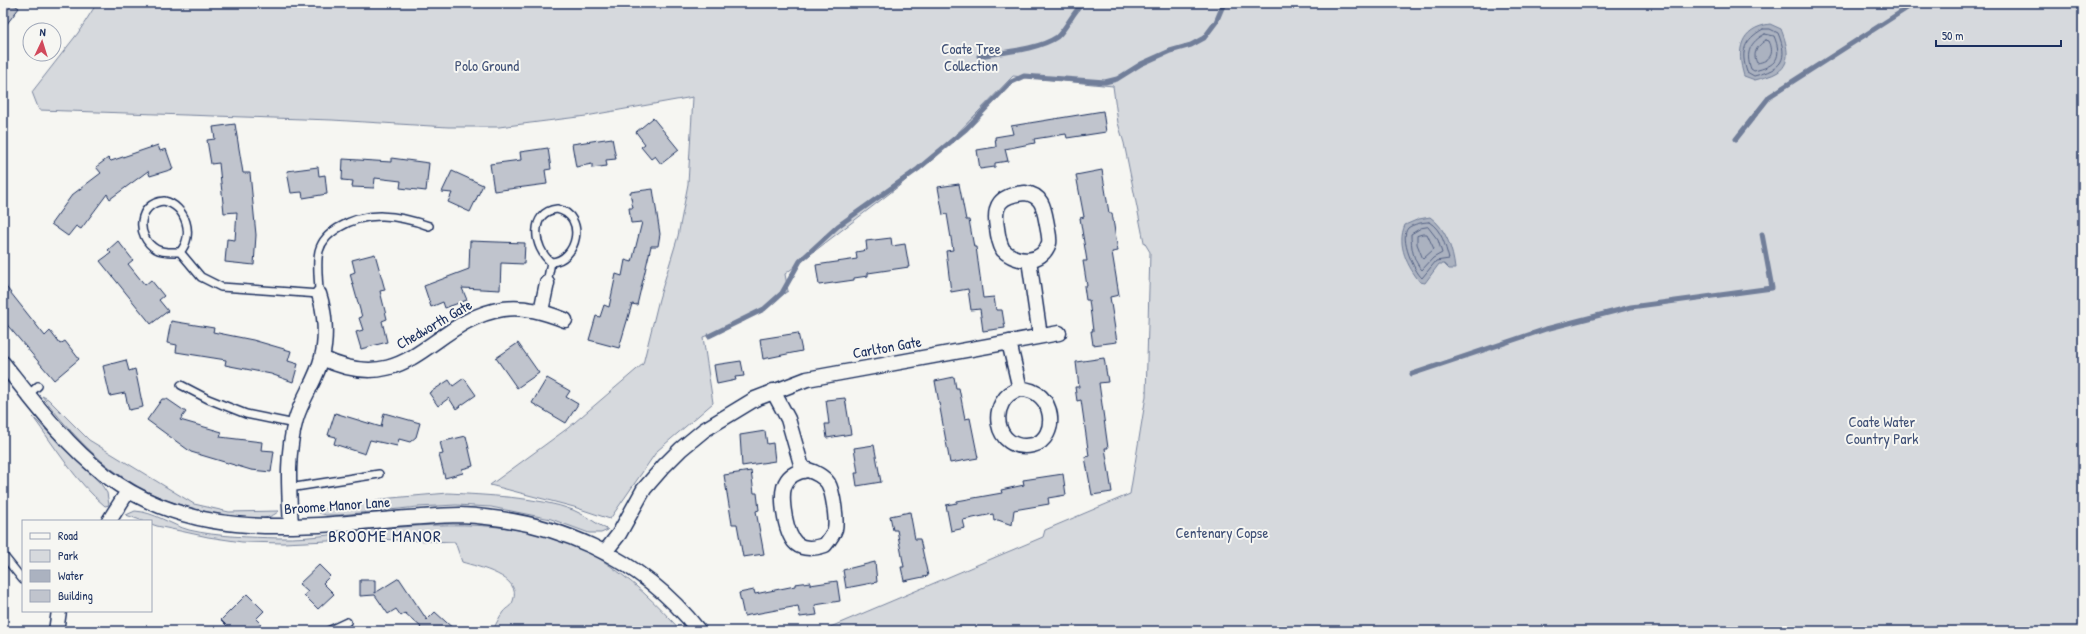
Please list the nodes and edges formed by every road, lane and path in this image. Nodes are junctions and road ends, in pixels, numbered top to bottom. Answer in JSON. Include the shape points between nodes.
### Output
{"nodes":[{"id":1,"x":429,"y":226,"type":"dead end"},
{"id":2,"x":180,"y":252,"type":"junction"},
{"id":3,"x":1028,"y":260,"type":"junction"},
{"id":4,"x":551,"y":262,"type":"junction"},
{"id":5,"x":547,"y":283,"type":"joint"},
{"id":6,"x":319,"y":294,"type":"junction"},
{"id":7,"x":541,"y":311,"type":"junction"},
{"id":8,"x":565,"y":320,"type":"dead end"},
{"id":9,"x":1060,"y":333,"type":"dead end"},
{"id":10,"x":1040,"y":336,"type":"junction"},
{"id":11,"x":1009,"y":342,"type":"junction"},
{"id":12,"x":322,"y":358,"type":"junction"},
{"id":13,"x":3,"y":363,"type":"edge"},
{"id":14,"x":181,"y":384,"type":"dead end"},
{"id":15,"x":1020,"y":389,"type":"dead end"},
{"id":16,"x":773,"y":391,"type":"junction"},
{"id":17,"x":295,"y":424,"type":"junction"},
{"id":18,"x":803,"y":471,"type":"junction"},
{"id":19,"x":379,"y":474,"type":"dead end"},
{"id":20,"x":289,"y":488,"type":"junction"},
{"id":21,"x":128,"y":491,"type":"junction"},
{"id":22,"x":110,"y":520,"type":"edge"},
{"id":23,"x":291,"y":526,"type":"junction"},
{"id":24,"x":605,"y":552,"type":"junction"},
{"id":25,"x":3,"y":555,"type":"edge"},
{"id":26,"x":22,"y":579,"type":"edge"},
{"id":27,"x":59,"y":612,"type":"edge"},
{"id":28,"x":347,"y":622,"type":"dead end"},
{"id":29,"x":56,"y":631,"type":"edge"},
{"id":30,"x":328,"y":631,"type":"edge"},
{"id":31,"x":699,"y":631,"type":"edge"}],
"edges":[{"from":1,"to":6,"type":"lane","via":[[400,218],[374,215],[362,217],[340,227],[325,239],[319,251]]},
{"from":2,"to":2,"type":"lane","via":[[156,249],[145,236],[142,219],[148,206],[154,202],[164,201],[179,208],[185,220],[187,233],[185,246]]},
{"from":2,"to":6,"type":"lane","via":[[201,277],[221,287]]},
{"from":3,"to":3,"type":"street","via":[[1015,258],[1003,250],[995,214],[999,203],[1012,195],[1024,193],[1035,195],[1044,206],[1049,239],[1044,251],[1037,258]]},
{"from":3,"to":10,"type":"street"},
{"from":4,"to":4,"type":"lane","via":[[540,249],[536,230],[544,214],[550,210],[564,210],[572,217],[576,233],[568,254],[557,262]]},
{"from":4,"to":5,"type":"lane"},
{"from":5,"to":7,"type":"street"},
{"from":6,"to":12,"type":"street","via":[[324,316]]},
{"from":7,"to":8,"type":"street","name":"Chedworth Gate"},
{"from":7,"to":12,"type":"street","name":"Chedworth Gate","via":[[512,308],[486,314],[465,323],[413,359],[389,367],[358,370]]},
{"from":9,"to":10,"type":"street","name":"Carlton Gate"},
{"from":10,"to":11,"type":"street","name":"Carlton Gate"},
{"from":11,"to":15,"type":"street"},
{"from":11,"to":16,"type":"street","name":"Carlton Gate","via":[[807,379]]},
{"from":12,"to":17,"type":"street"},
{"from":13,"to":21,"type":"street","name":"Broome Manor Lane","via":[[33,390],[65,438],[84,457]]},
{"from":14,"to":17,"type":"lane","via":[[208,399],[246,414]]},
{"from":16,"to":18,"type":"street","via":[[788,419]]},
{"from":16,"to":24,"type":"street","name":"Carlton Gate","via":[[730,413],[681,449],[644,489],[619,534]]},
{"from":17,"to":20,"type":"street","via":[[290,447]]},
{"from":18,"to":18,"type":"street","via":[[812,471],[820,476],[831,489],[835,529],[829,540],[820,546],[801,547],[793,542],[788,533],[781,498],[782,490],[791,478]]},
{"from":19,"to":20,"type":"lane"},
{"from":20,"to":23,"type":"street"},
{"from":21,"to":22,"type":"street"},
{"from":21,"to":23,"type":"street","name":"Broome Manor Lane","via":[[168,511],[188,517],[242,526]]},
{"from":23,"to":24,"type":"street","name":"Broome Manor Lane","via":[[432,516],[489,516],[541,526],[571,536]]},
{"from":24,"to":31,"type":"street","name":"Broome Manor Lane","via":[[634,569],[668,596]]},
{"from":25,"to":26,"type":"lane"},
{"from":27,"to":29,"type":"street"},
{"from":28,"to":30,"type":"lane"}]}
